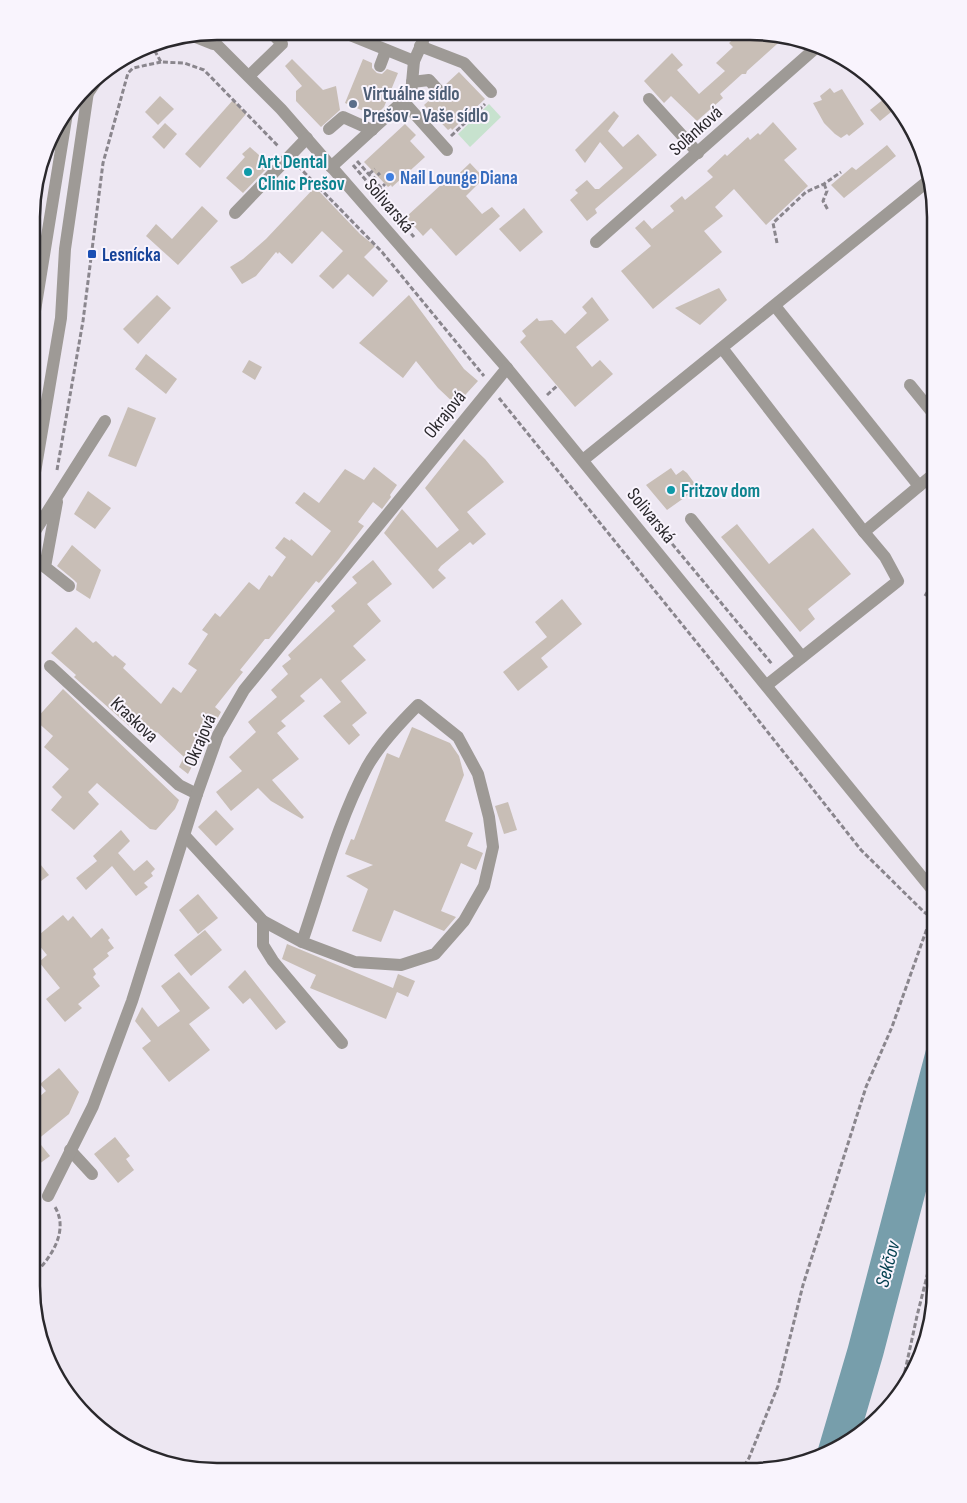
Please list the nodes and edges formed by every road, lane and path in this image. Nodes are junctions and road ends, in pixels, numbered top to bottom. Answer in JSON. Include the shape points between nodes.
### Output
{"nodes":[{"id":1,"x":204,"y":40,"type":"edge"},
{"id":2,"x":212,"y":40,"type":"edge"},
{"id":3,"x":278,"y":40,"type":"edge"},
{"id":4,"x":362,"y":40,"type":"edge"},
{"id":5,"x":218,"y":46,"type":"junction"},
{"id":6,"x":386,"y":50,"type":"junction"},
{"id":7,"x":155,"y":51,"type":"edge"},
{"id":8,"x":812,"y":51,"type":"edge"},
{"id":9,"x":414,"y":61,"type":"junction"},
{"id":10,"x":161,"y":62,"type":"junction"},
{"id":11,"x":380,"y":66,"type":"dead end"},
{"id":12,"x":250,"y":76,"type":"junction"},
{"id":13,"x":412,"y":82,"type":"junction"},
{"id":14,"x":439,"y":91,"type":"dead end"},
{"id":15,"x":88,"y":96,"type":"edge"},
{"id":16,"x":489,"y":97,"type":"joint"},
{"id":17,"x":649,"y":99,"type":"dead end"},
{"id":18,"x":402,"y":101,"type":"junction"},
{"id":19,"x":65,"y":128,"type":"edge"},
{"id":20,"x":328,"y":130,"type":"dead end"},
{"id":21,"x":372,"y":130,"type":"junction"},
{"id":22,"x":307,"y":138,"type":"junction"},
{"id":23,"x":447,"y":145,"type":"joint"},
{"id":24,"x":698,"y":153,"type":"junction"},
{"id":25,"x":352,"y":155,"type":"dead end"},
{"id":26,"x":289,"y":157,"type":"junction"},
{"id":27,"x":332,"y":167,"type":"junction"},
{"id":28,"x":375,"y":168,"type":"dead end"},
{"id":29,"x":841,"y":172,"type":"dead end"},
{"id":30,"x":380,"y":173,"type":"dead end"},
{"id":31,"x":369,"y":174,"type":"junction"},
{"id":32,"x":373,"y":179,"type":"junction"},
{"id":33,"x":385,"y":184,"type":"dead end"},
{"id":34,"x":824,"y":184,"type":"junction"},
{"id":35,"x":924,"y":184,"type":"edge"},
{"id":36,"x":828,"y":210,"type":"dead end"},
{"id":37,"x":235,"y":213,"type":"dead end"},
{"id":38,"x":596,"y":242,"type":"dead end"},
{"id":39,"x":777,"y":243,"type":"dead end"},
{"id":40,"x":40,"y":280,"type":"edge"},
{"id":41,"x":775,"y":306,"type":"junction"},
{"id":42,"x":722,"y":348,"type":"junction"},
{"id":43,"x":506,"y":368,"type":"junction"},
{"id":44,"x":491,"y":385,"type":"junction"},
{"id":45,"x":910,"y":385,"type":"dead end"},
{"id":46,"x":557,"y":386,"type":"dead end"},
{"id":47,"x":547,"y":395,"type":"dead end"},
{"id":48,"x":927,"y":406,"type":"edge"},
{"id":49,"x":105,"y":422,"type":"dead end"},
{"id":50,"x":40,"y":443,"type":"edge"},
{"id":51,"x":583,"y":460,"type":"junction"},
{"id":52,"x":55,"y":478,"type":"dead end"},
{"id":53,"x":927,"y":479,"type":"edge"},
{"id":54,"x":919,"y":486,"type":"junction"},
{"id":55,"x":58,"y":495,"type":"junction"},
{"id":56,"x":691,"y":519,"type":"dead end"},
{"id":57,"x":40,"y":523,"type":"edge"},
{"id":58,"x":864,"y":532,"type":"junction"},
{"id":59,"x":70,"y":586,"type":"dead end"},
{"id":60,"x":927,"y":593,"type":"edge"},
{"id":61,"x":925,"y":596,"type":"dead end"},
{"id":62,"x":802,"y":657,"type":"junction"},
{"id":63,"x":50,"y":666,"type":"dead end"},
{"id":64,"x":766,"y":685,"type":"junction"},
{"id":65,"x":197,"y":794,"type":"junction"},
{"id":66,"x":185,"y":836,"type":"junction"},
{"id":67,"x":927,"y":882,"type":"edge"},
{"id":68,"x":927,"y":913,"type":"edge"},
{"id":69,"x":263,"y":921,"type":"junction"},
{"id":70,"x":927,"y":928,"type":"edge"},
{"id":71,"x":302,"y":942,"type":"junction"},
{"id":72,"x":342,"y":1043,"type":"dead end"},
{"id":73,"x":70,"y":1150,"type":"junction"},
{"id":74,"x":92,"y":1174,"type":"dead end"},
{"id":75,"x":48,"y":1196,"type":"joint"},
{"id":76,"x":40,"y":1269,"type":"edge"},
{"id":77,"x":927,"y":1278,"type":"edge"},
{"id":78,"x":906,"y":1369,"type":"edge"},
{"id":79,"x":745,"y":1463,"type":"edge"}],
"edges":[{"from":1,"to":5,"type":"street"},
{"from":2,"to":5,"type":"street","name":"Solivarská"},
{"from":3,"to":12,"type":"street","via":[[282,44]]},
{"from":4,"to":6,"type":"street"},
{"from":5,"to":12,"type":"street","name":"Solivarská"},
{"from":6,"to":9,"type":"street"},
{"from":6,"to":11,"type":"street"},
{"from":7,"to":10,"type":"path"},
{"from":8,"to":24,"type":"street","name":"Soľanková"},
{"from":9,"to":13,"type":"street"},
{"from":9,"to":16,"type":"street","via":[[421,44],[464,63]]},
{"from":10,"to":26,"type":"path","via":[[184,63],[204,70]]},
{"from":10,"to":52,"type":"path","via":[[133,68],[128,73],[104,163],[83,321]]},
{"from":12,"to":22,"type":"street","name":"Solivarská"},
{"from":13,"to":14,"type":"street","via":[[429,80]]},
{"from":13,"to":18,"type":"street","via":[[411,94]]},
{"from":15,"to":50,"type":"street","via":[[65,249],[61,318]]},
{"from":16,"to":23,"type":"path"},
{"from":17,"to":24,"type":"street"},
{"from":18,"to":21,"type":"street"},
{"from":18,"to":23,"type":"street"},
{"from":19,"to":40,"type":"street"},
{"from":20,"to":21,"type":"street","via":[[342,116]]},
{"from":21,"to":27,"type":"street"},
{"from":22,"to":26,"type":"street"},
{"from":22,"to":27,"type":"street","name":"Solivarská"},
{"from":24,"to":38,"type":"street","name":"Soľanková"},
{"from":25,"to":31,"type":"path"},
{"from":26,"to":37,"type":"street"},
{"from":26,"to":44,"type":"path","via":[[382,252]]},
{"from":27,"to":43,"type":"street","name":"Solivarská"},
{"from":28,"to":31,"type":"path"},
{"from":29,"to":34,"type":"path"},
{"from":30,"to":32,"type":"path"},
{"from":31,"to":32,"type":"path"},
{"from":32,"to":33,"type":"path","via":[[381,188]]},
{"from":34,"to":36,"type":"path","via":[[827,191],[823,201]]},
{"from":34,"to":39,"type":"path","via":[[806,192],[773,223]]},
{"from":35,"to":41,"type":"street"},
{"from":41,"to":42,"type":"street"},
{"from":41,"to":54,"type":"street"},
{"from":42,"to":51,"type":"street"},
{"from":42,"to":58,"type":"street"},
{"from":43,"to":44,"type":"street","name":"Okrajová"},
{"from":43,"to":51,"type":"street","name":"Solivarská"},
{"from":44,"to":65,"type":"street","name":"Okrajová","via":[[244,690],[218,735]]},
{"from":44,"to":68,"type":"path","via":[[861,850]]},
{"from":45,"to":48,"type":"street"},
{"from":46,"to":47,"type":"path"},
{"from":49,"to":55,"type":"street"},
{"from":51,"to":64,"type":"street","name":"Solivarská"},
{"from":53,"to":54,"type":"street"},
{"from":54,"to":58,"type":"street"},
{"from":55,"to":57,"type":"street"},
{"from":55,"to":59,"type":"street","via":[[45,567]]},
{"from":56,"to":62,"type":"street"},
{"from":58,"to":62,"type":"street","via":[[885,557],[898,581]]},
{"from":60,"to":61,"type":"path"},
{"from":62,"to":64,"type":"street"},
{"from":63,"to":65,"type":"street","name":"Kraskova","via":[[179,785]]},
{"from":64,"to":67,"type":"street","name":"Solivarská"},
{"from":65,"to":66,"type":"street","name":"Okrajová"},
{"from":66,"to":69,"type":"street"},
{"from":66,"to":73,"type":"street","name":"Okrajová","via":[[132,1001],[93,1106]]},
{"from":69,"to":71,"type":"street"},
{"from":69,"to":72,"type":"street","via":[[263,944],[273,961]]},
{"from":70,"to":79,"type":"path","via":[[892,1027],[866,1087],[803,1285],[778,1386]]},
{"from":71,"to":71,"type":"street","via":[[355,962],[400,965],[435,954],[464,921],[484,886],[493,847],[478,774],[458,737],[418,705],[396,726],[368,766],[348,807]]},
{"from":73,"to":74,"type":"street"},
{"from":73,"to":75,"type":"street","name":"Okrajová"},
{"from":75,"to":76,"type":"path","via":[[60,1216],[58,1240]]},
{"from":77,"to":78,"type":"path"}]}
